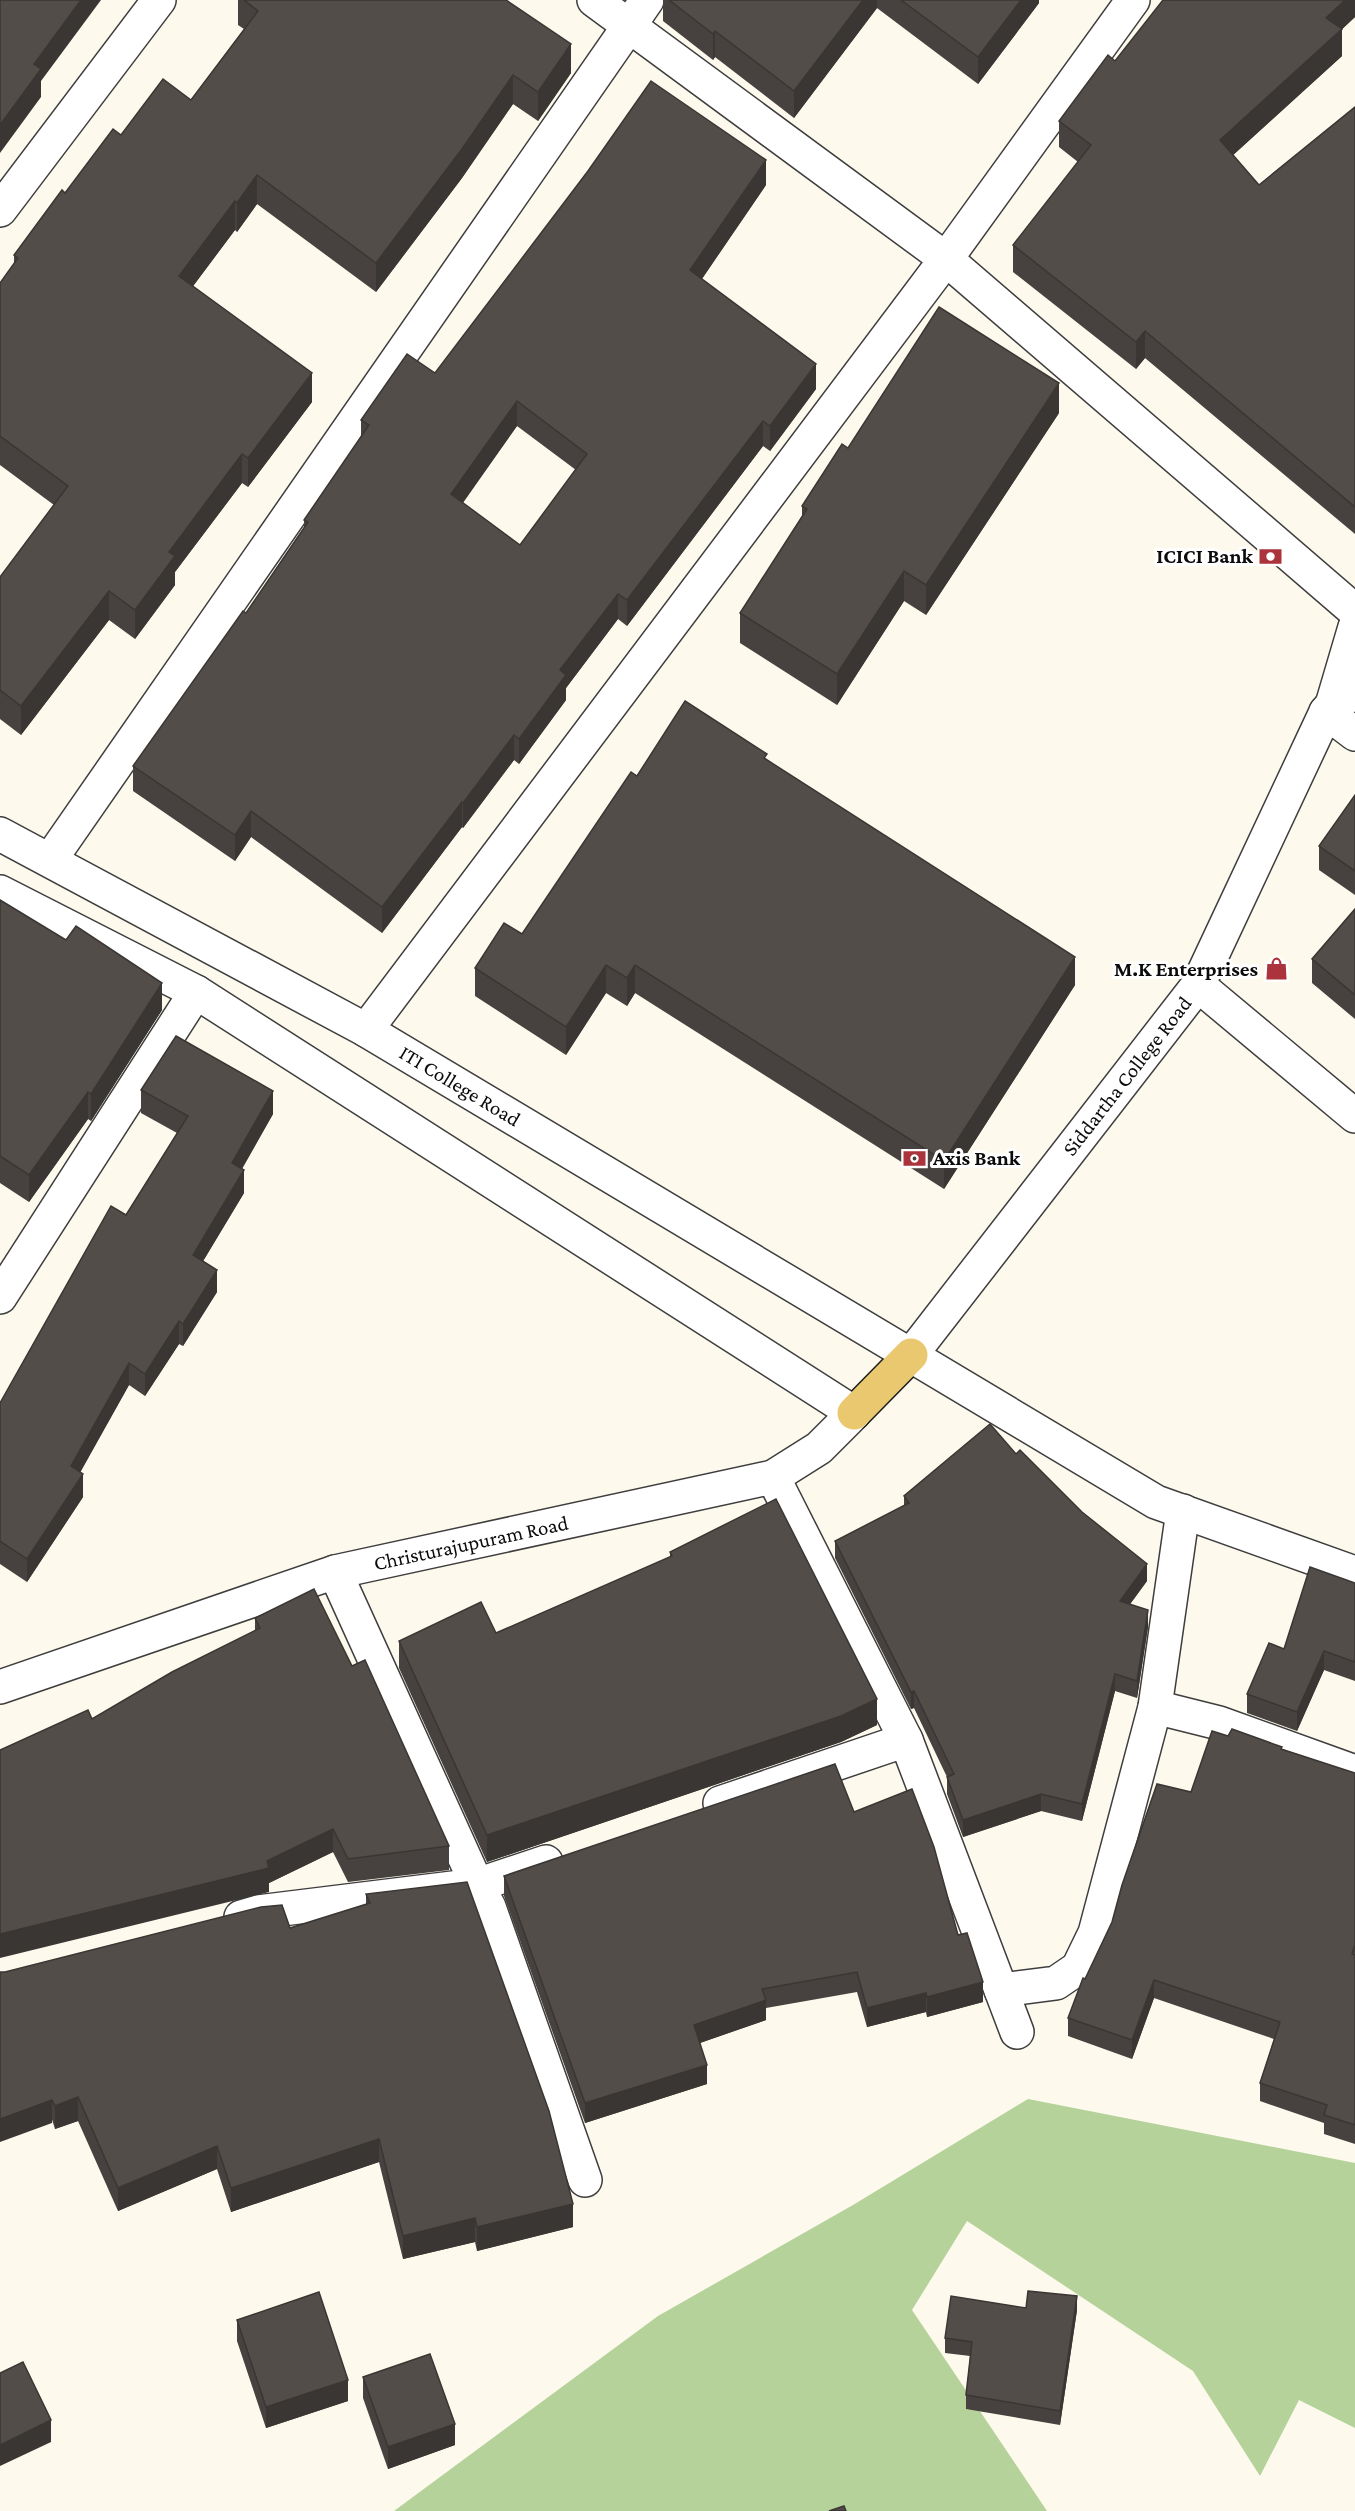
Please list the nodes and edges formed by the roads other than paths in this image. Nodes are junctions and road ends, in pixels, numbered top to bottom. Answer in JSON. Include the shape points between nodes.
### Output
{"nodes":[{"id":1,"x":159,"y":0,"type":"edge"},
{"id":2,"x":594,"y":0,"type":"edge"},
{"id":3,"x":1133,"y":0,"type":"edge"},
{"id":4,"x":638,"y":13,"type":"edge"},
{"id":5,"x":0,"y":210,"type":"edge"},
{"id":6,"x":946,"y":260,"type":"junction"},
{"id":7,"x":1355,"y":611,"type":"edge"},
{"id":8,"x":1355,"y":627,"type":"edge"},
{"id":9,"x":1338,"y":703,"type":"edge"},
{"id":10,"x":1355,"y":734,"type":"edge"},
{"id":11,"x":0,"y":834,"type":"edge"},
{"id":12,"x":50,"y":860,"type":"junction"},
{"id":13,"x":0,"y":891,"type":"edge"},
{"id":14,"x":1198,"y":985,"type":"junction"},
{"id":15,"x":196,"y":992,"type":"junction"},
{"id":16,"x":366,"y":1030,"type":"junction"},
{"id":17,"x":1355,"y":1116,"type":"edge"},
{"id":18,"x":0,"y":1297,"type":"edge"},
{"id":19,"x":911,"y":1355,"type":"junction"},
{"id":20,"x":854,"y":1413,"type":"junction"},
{"id":21,"x":773,"y":1477,"type":"junction"},
{"id":22,"x":1183,"y":1511,"type":"junction"},
{"id":23,"x":335,"y":1572,"type":"junction"},
{"id":24,"x":1355,"y":1573,"type":"edge"},
{"id":25,"x":0,"y":1688,"type":"edge"},
{"id":26,"x":1155,"y":1707,"type":"junction"},
{"id":27,"x":906,"y":1740,"type":"junction"},
{"id":28,"x":1355,"y":1772,"type":"edge"},
{"id":29,"x":691,"y":1812,"type":"edge"},
{"id":30,"x":578,"y":1851,"type":"edge"},
{"id":31,"x":477,"y":1885,"type":"junction"},
{"id":32,"x":213,"y":1924,"type":"edge"},
{"id":33,"x":1001,"y":1990,"type":"junction"},
{"id":34,"x":1017,"y":2031,"type":"dead end"},
{"id":35,"x":585,"y":2180,"type":"dead end"}],
"edges":[{"from":1,"to":5,"type":"street"},
{"from":2,"to":4,"type":"street"},
{"from":3,"to":6,"type":"street"},
{"from":4,"to":6,"type":"street"},
{"from":4,"to":12,"type":"street"},
{"from":6,"to":7,"type":"street"},
{"from":6,"to":16,"type":"street"},
{"from":8,"to":9,"type":"street","name":"Siddartha College Road"},
{"from":9,"to":10,"type":"street"},
{"from":9,"to":14,"type":"street","name":"Siddartha College Road"},
{"from":11,"to":12,"type":"street","name":"ITI College Road"},
{"from":12,"to":16,"type":"street","name":"ITI College Road"},
{"from":13,"to":15,"type":"street"},
{"from":14,"to":17,"type":"street"},
{"from":14,"to":19,"type":"street","name":"Siddartha College Road"},
{"from":15,"to":18,"type":"street"},
{"from":15,"to":20,"type":"street"},
{"from":16,"to":19,"type":"street","name":"ITI College Road"},
{"from":19,"to":20,"type":"main road","name":"Christurajupuram Road"},
{"from":19,"to":22,"type":"street","name":"ITI College Road","via":[[1156,1502]]},
{"from":20,"to":21,"type":"street","name":"Christurajupuram Road","via":[[819,1448]]},
{"from":21,"to":23,"type":"street","name":"Christurajupuram Road"},
{"from":21,"to":27,"type":"street"},
{"from":22,"to":24,"type":"street","name":"ITI College Road"},
{"from":22,"to":26,"type":"street"},
{"from":23,"to":25,"type":"street","name":"Christurajupuram Road"},
{"from":23,"to":31,"type":"street"},
{"from":26,"to":28,"type":"street","via":[[1219,1723]]},
{"from":26,"to":33,"type":"street","via":[[1095,1933],[1078,1968],[1056,1983]]},
{"from":27,"to":29,"type":"street"},
{"from":27,"to":33,"type":"street"},
{"from":30,"to":31,"type":"street"},
{"from":31,"to":32,"type":"street","via":[[258,1912]]},
{"from":31,"to":35,"type":"street","via":[[489,1907]]},
{"from":33,"to":34,"type":"street"}]}
